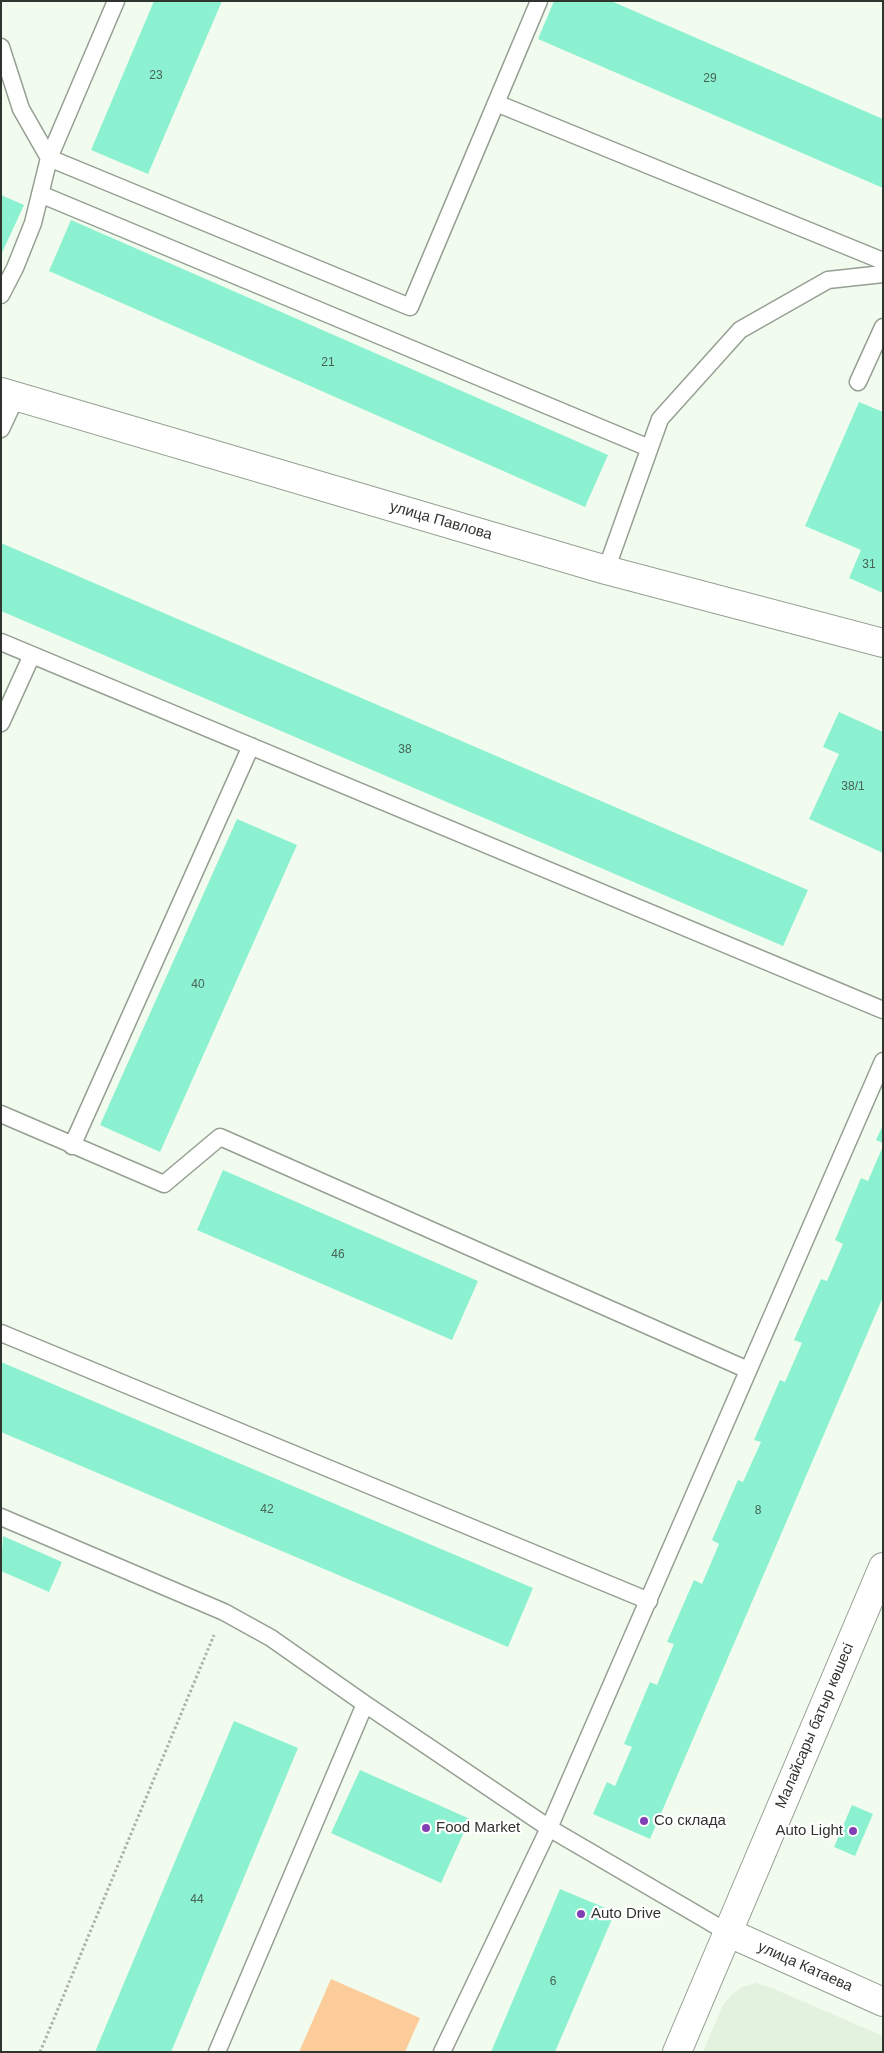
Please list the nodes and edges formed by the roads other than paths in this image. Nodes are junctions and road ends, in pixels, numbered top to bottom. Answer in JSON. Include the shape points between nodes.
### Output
{"nodes":[{"id":1,"x":116,"y":1,"type":"edge"},
{"id":2,"x":539,"y":1,"type":"edge"},
{"id":3,"x":1,"y":47,"type":"edge"},
{"id":4,"x":496,"y":103,"type":"junction"},
{"id":5,"x":49,"y":158,"type":"junction"},
{"id":6,"x":40,"y":194,"type":"junction"},
{"id":7,"x":883,"y":261,"type":"edge"},
{"id":8,"x":883,"y":274,"type":"edge"},
{"id":9,"x":1,"y":295,"type":"edge"},
{"id":10,"x":883,"y":327,"type":"edge"},
{"id":11,"x":858,"y":382,"type":"dead end"},
{"id":12,"x":9,"y":395,"type":"edge"},
{"id":13,"x":1,"y":429,"type":"edge"},
{"id":14,"x":649,"y":448,"type":"junction"},
{"id":15,"x":606,"y":570,"type":"junction"},
{"id":16,"x":1,"y":642,"type":"edge"},
{"id":17,"x":883,"y":643,"type":"edge"},
{"id":18,"x":32,"y":655,"type":"junction"},
{"id":19,"x":1,"y":723,"type":"edge"},
{"id":20,"x":251,"y":746,"type":"junction"},
{"id":21,"x":883,"y":1010,"type":"edge"},
{"id":22,"x":883,"y":1061,"type":"edge"},
{"id":23,"x":1,"y":1114,"type":"edge"},
{"id":24,"x":72,"y":1146,"type":"junction"},
{"id":25,"x":1,"y":1333,"type":"edge"},
{"id":26,"x":748,"y":1370,"type":"junction"},
{"id":27,"x":1,"y":1517,"type":"edge"},
{"id":28,"x":883,"y":1567,"type":"edge"},
{"id":29,"x":649,"y":1601,"type":"junction"},
{"id":30,"x":365,"y":1704,"type":"junction"},
{"id":31,"x":549,"y":1828,"type":"junction"},
{"id":32,"x":727,"y":1932,"type":"junction"},
{"id":33,"x":883,"y":2002,"type":"edge"},
{"id":34,"x":217,"y":2052,"type":"edge"},
{"id":35,"x":442,"y":2052,"type":"edge"},
{"id":36,"x":676,"y":2052,"type":"edge"}],
"edges":[{"from":1,"to":5,"type":"lane"},
{"from":2,"to":4,"type":"lane"},
{"from":3,"to":5,"type":"lane","via":[[21,109]]},
{"from":4,"to":5,"type":"lane","via":[[410,307]]},
{"from":4,"to":7,"type":"lane"},
{"from":5,"to":6,"type":"lane"},
{"from":6,"to":9,"type":"lane","via":[[34,223]]},
{"from":6,"to":14,"type":"lane"},
{"from":8,"to":14,"type":"lane","via":[[828,280],[740,330],[660,419]]},
{"from":10,"to":11,"type":"lane"},
{"from":12,"to":13,"type":"lane"},
{"from":12,"to":15,"type":"street","name":"улица Павлова"},
{"from":14,"to":15,"type":"lane"},
{"from":15,"to":17,"type":"street","name":"улица Павлова"},
{"from":16,"to":18,"type":"lane"},
{"from":18,"to":19,"type":"lane"},
{"from":18,"to":20,"type":"lane"},
{"from":20,"to":21,"type":"lane"},
{"from":20,"to":24,"type":"lane"},
{"from":22,"to":26,"type":"lane"},
{"from":23,"to":24,"type":"lane"},
{"from":24,"to":26,"type":"lane","via":[[164,1184],[220,1137]]},
{"from":25,"to":29,"type":"lane"},
{"from":26,"to":29,"type":"lane"},
{"from":27,"to":30,"type":"lane","via":[[224,1612],[271,1638]]},
{"from":28,"to":32,"type":"street","name":"Малайсары батыр көшесі"},
{"from":29,"to":31,"type":"lane"},
{"from":30,"to":31,"type":"lane"},
{"from":30,"to":34,"type":"lane"},
{"from":31,"to":32,"type":"lane"},
{"from":31,"to":35,"type":"lane"},
{"from":32,"to":33,"type":"street","name":"улица Катаева"},
{"from":32,"to":36,"type":"street","name":"Малайсары батыр көшесі"}]}
